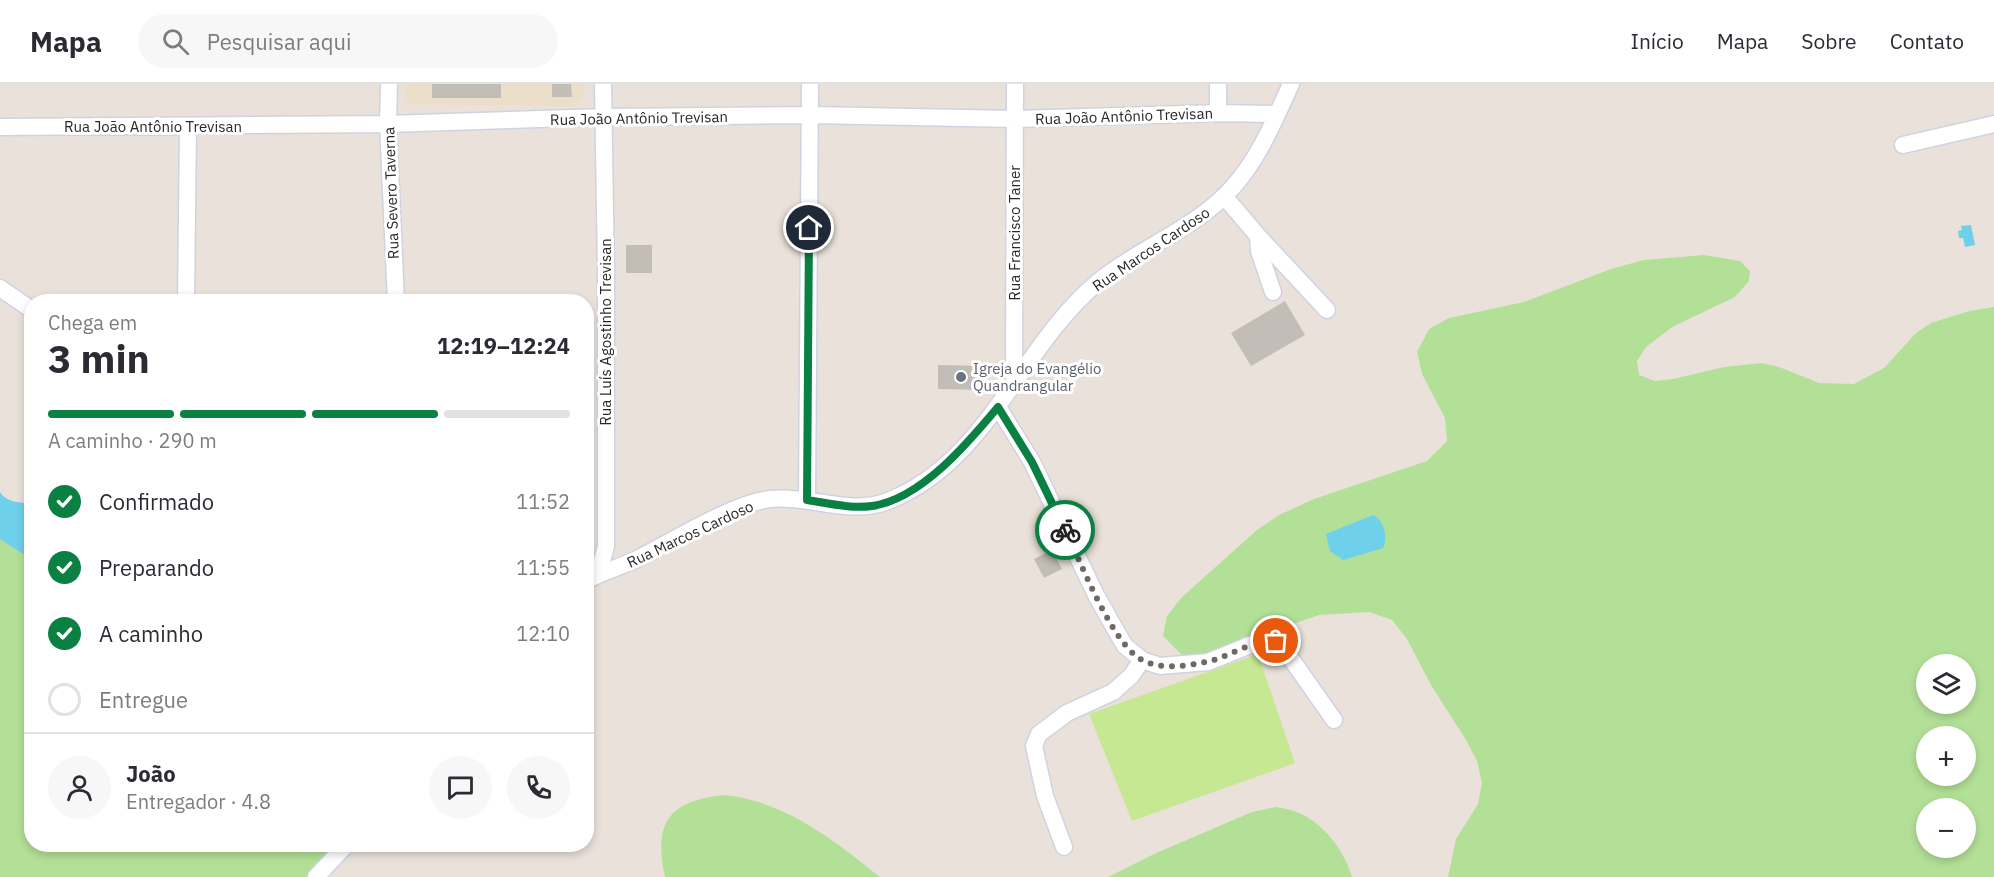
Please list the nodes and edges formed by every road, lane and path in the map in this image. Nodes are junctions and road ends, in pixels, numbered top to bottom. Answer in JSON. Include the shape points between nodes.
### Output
{"nodes":[{"id":1,"x":389,"y":84,"type":"edge"},
{"id":2,"x":603,"y":84,"type":"edge"},
{"id":3,"x":810,"y":84,"type":"edge"},
{"id":4,"x":1015,"y":84,"type":"edge"},
{"id":5,"x":1218,"y":84,"type":"edge"},
{"id":6,"x":1292,"y":84,"type":"edge"},
{"id":7,"x":1218,"y":113,"type":"junction"},
{"id":8,"x":1277,"y":114,"type":"junction"},
{"id":9,"x":810,"y":115,"type":"junction"},
{"id":10,"x":604,"y":117,"type":"junction"},
{"id":11,"x":1015,"y":119,"type":"junction"},
{"id":12,"x":388,"y":124,"type":"junction"},
{"id":13,"x":1994,"y":124,"type":"edge"},
{"id":14,"x":0,"y":127,"type":"edge"},
{"id":15,"x":188,"y":127,"type":"junction"},
{"id":16,"x":1904,"y":145,"type":"dead end"},
{"id":17,"x":1224,"y":196,"type":"junction"},
{"id":18,"x":1258,"y":236,"type":"junction"},
{"id":19,"x":0,"y":288,"type":"edge"},
{"id":20,"x":1272,"y":292,"type":"dead end"},
{"id":21,"x":186,"y":294,"type":"edge"},
{"id":22,"x":396,"y":294,"type":"edge"},
{"id":23,"x":24,"y":304,"type":"edge"},
{"id":24,"x":1328,"y":310,"type":"dead end"},
{"id":25,"x":1014,"y":382,"type":"junction"},
{"id":26,"x":998,"y":407,"type":"junction"},
{"id":27,"x":807,"y":500,"type":"junction"},
{"id":28,"x":594,"y":573,"type":"edge"},
{"id":29,"x":594,"y":577,"type":"edge"},
{"id":30,"x":1142,"y":660,"type":"junction"},
{"id":31,"x":1334,"y":720,"type":"dead end"},
{"id":32,"x":1064,"y":847,"type":"dead end"},
{"id":33,"x":339,"y":852,"type":"edge"},
{"id":34,"x":316,"y":877,"type":"edge"}],
"edges":[{"from":1,"to":12,"type":"street","name":"Rua Severo Taverna"},
{"from":2,"to":10,"type":"street","name":"Rua Luís Agostinho Trevisan"},
{"from":3,"to":9,"type":"street"},
{"from":4,"to":11,"type":"street","name":"Rua Francisco Taner"},
{"from":5,"to":7,"type":"street"},
{"from":6,"to":8,"type":"street","name":"Rua Marcos Cardoso"},
{"from":7,"to":8,"type":"street","name":"Rua João Antônio Trevisan"},
{"from":7,"to":11,"type":"street","name":"Rua João Antônio Trevisan"},
{"from":8,"to":17,"type":"street","name":"Rua Marcos Cardoso","via":[[1250,164]]},
{"from":9,"to":10,"type":"street","name":"Rua João Antônio Trevisan"},
{"from":9,"to":11,"type":"street","name":"Rua João Antônio Trevisan"},
{"from":9,"to":27,"type":"street"},
{"from":10,"to":12,"type":"street","name":"Rua João Antônio Trevisan"},
{"from":10,"to":28,"type":"street","name":"Rua Luís Agostinho Trevisan","via":[[606,546]]},
{"from":11,"to":25,"type":"street","name":"Rua Francisco Taner"},
{"from":12,"to":15,"type":"street","name":"Rua João Antônio Trevisan"},
{"from":12,"to":22,"type":"street","name":"Rua Severo Taverna"},
{"from":13,"to":16,"type":"street"},
{"from":14,"to":15,"type":"street","name":"Rua João Antônio Trevisan"},
{"from":15,"to":21,"type":"street"},
{"from":17,"to":18,"type":"street"},
{"from":17,"to":25,"type":"street","name":"Rua Marcos Cardoso","via":[[1202,215],[1099,281],[1076,303]]},
{"from":18,"to":20,"type":"street"},
{"from":18,"to":24,"type":"street"},
{"from":19,"to":23,"type":"street"},
{"from":25,"to":26,"type":"street","name":"Rua Marcos Cardoso"},
{"from":26,"to":27,"type":"street","name":"Rua Marcos Cardoso","via":[[942,468],[898,497],[861,506]]},
{"from":26,"to":30,"type":"street","via":[[1032,462],[1111,622],[1125,646]]},
{"from":27,"to":29,"type":"street","name":"Rua Marcos Cardoso","via":[[756,502]]},
{"from":30,"to":31,"type":"street","via":[[1160,666],[1181,666],[1208,662],[1250,645],[1276,641]]},
{"from":30,"to":32,"type":"street","via":[[1113,692],[1067,713],[1039,734],[1034,746],[1045,796]]},
{"from":33,"to":34,"type":"street"}]}
